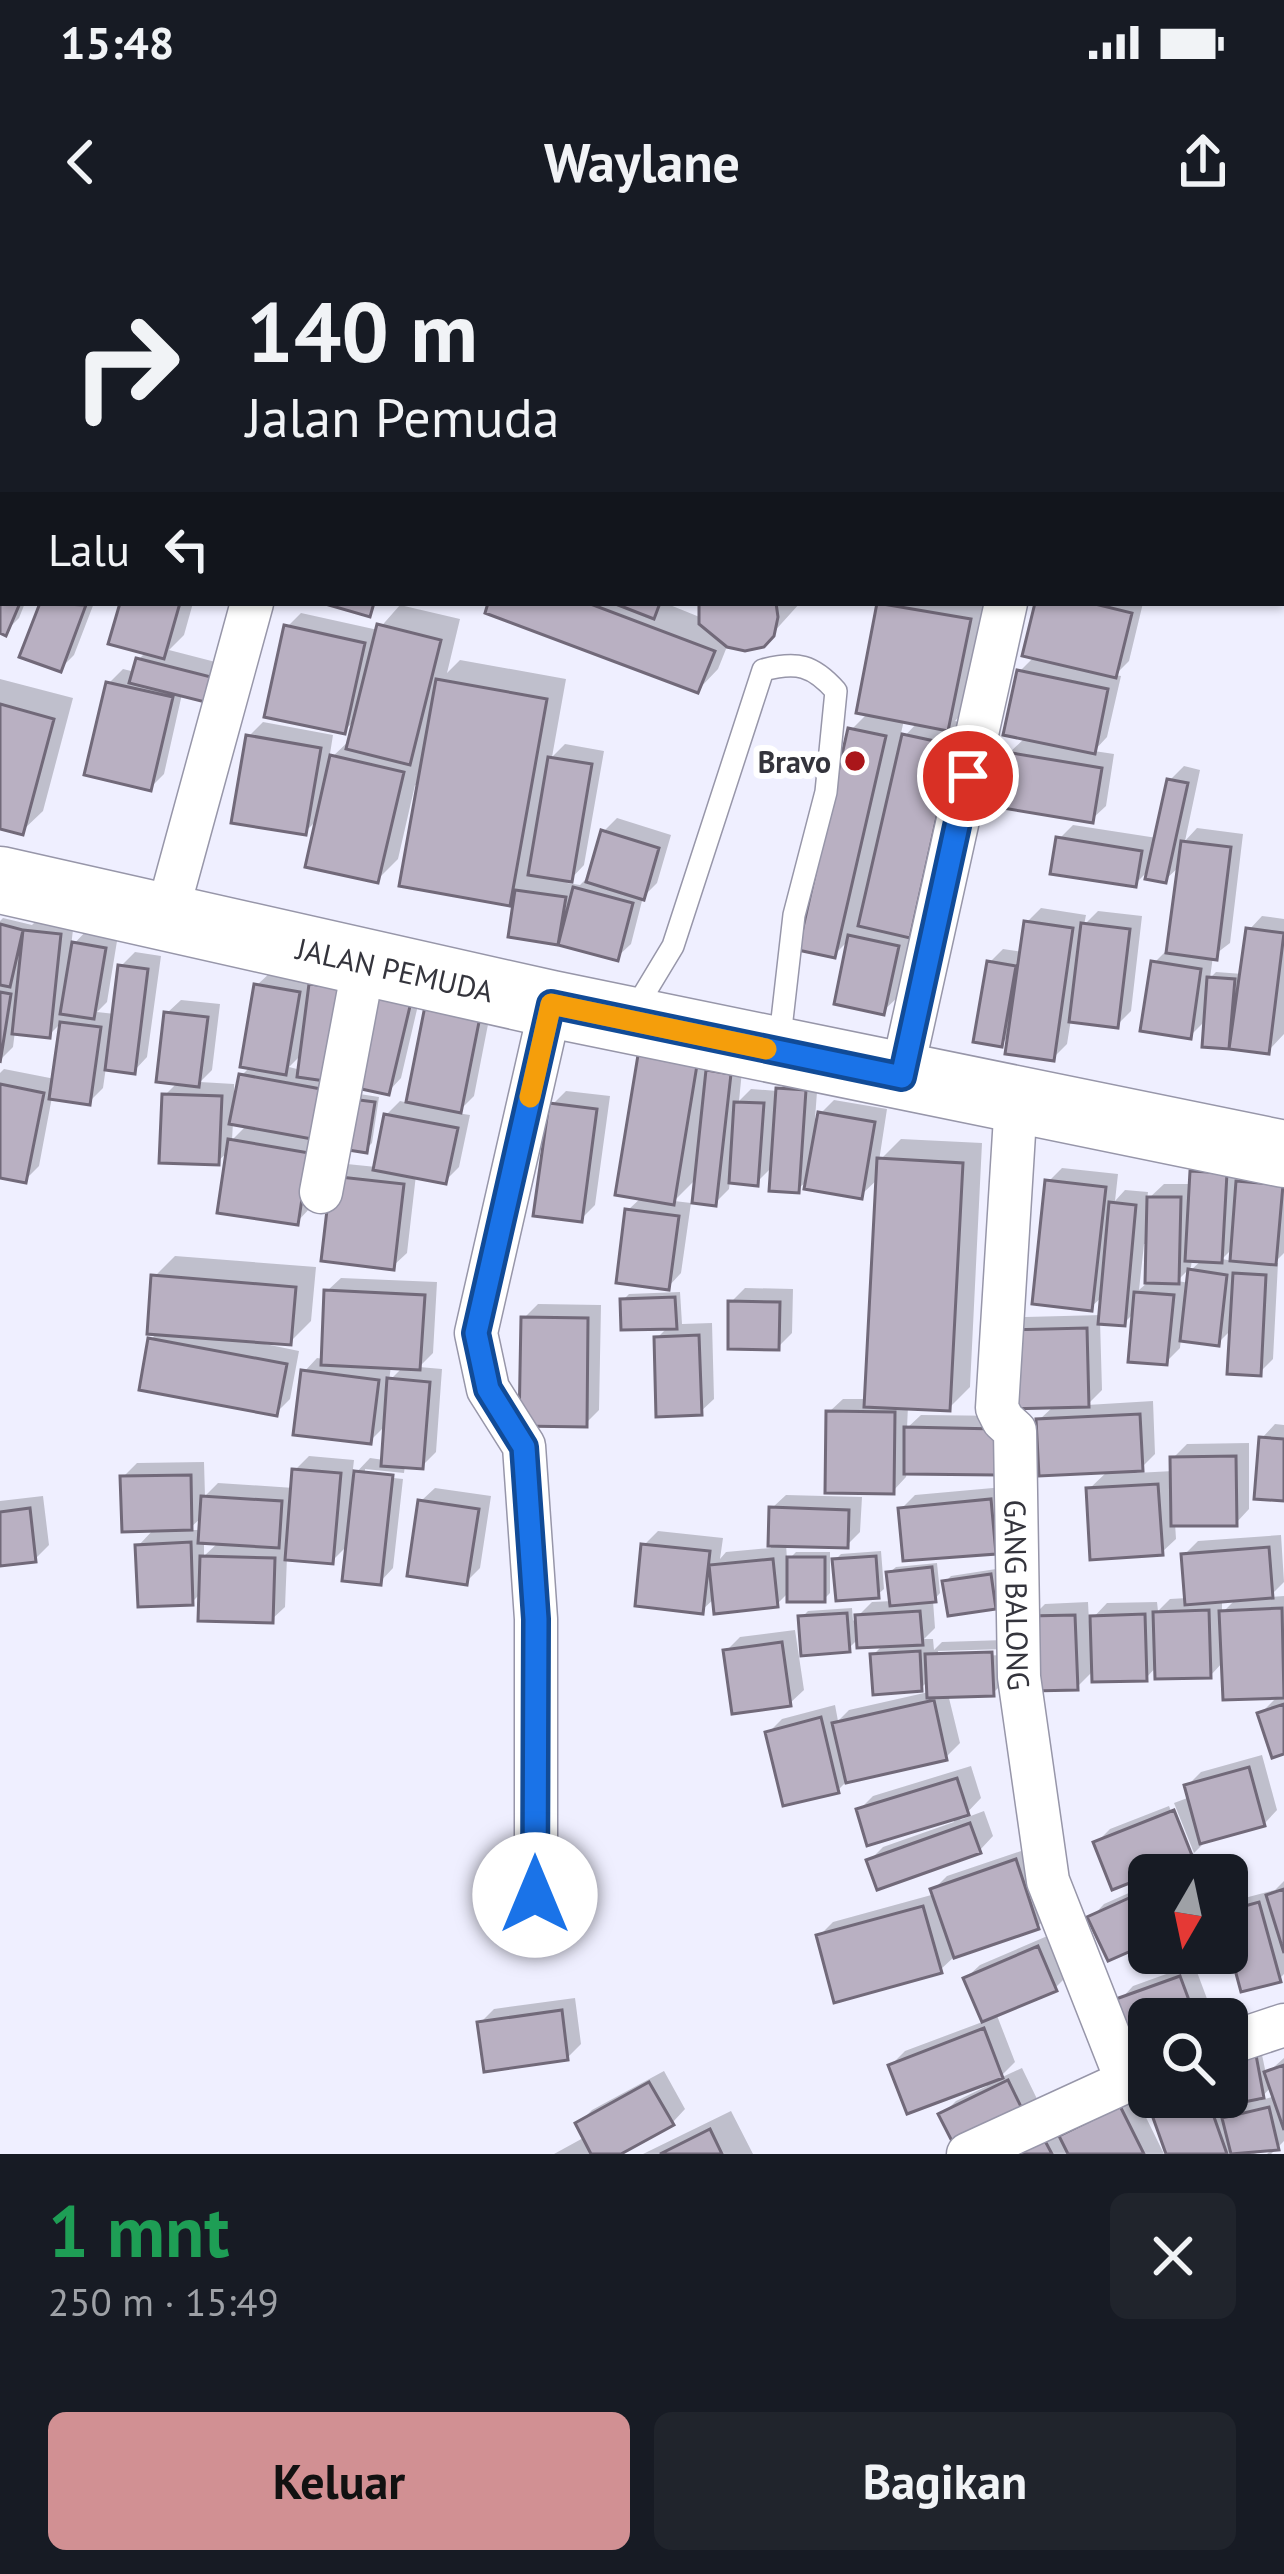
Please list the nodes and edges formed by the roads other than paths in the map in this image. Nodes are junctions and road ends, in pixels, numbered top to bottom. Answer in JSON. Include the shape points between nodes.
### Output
{"nodes":[{"id":1,"x":251,"y":606,"type":"edge"},
{"id":2,"x":1005,"y":606,"type":"edge"},
{"id":3,"x":0,"y":880,"type":"edge"},
{"id":4,"x":166,"y":916,"type":"junction"},
{"id":5,"x":364,"y":963,"type":"junction"},
{"id":6,"x":551,"y":1004,"type":"junction"},
{"id":7,"x":628,"y":1020,"type":"junction"},
{"id":8,"x":778,"y":1052,"type":"junction"},
{"id":9,"x":902,"y":1077,"type":"junction"},
{"id":10,"x":1016,"y":1101,"type":"junction"},
{"id":11,"x":1284,"y":1154,"type":"edge"},
{"id":12,"x":321,"y":1192,"type":"dead end"},
{"id":13,"x":536,"y":1934,"type":"dead end"},
{"id":14,"x":1284,"y":2025,"type":"edge"},
{"id":15,"x":1248,"y":2037,"type":"edge"},
{"id":16,"x":1128,"y":2055,"type":"edge"},
{"id":17,"x":1128,"y":2079,"type":"edge"},
{"id":18,"x":968,"y":2154,"type":"edge"}],
"edges":[{"from":1,"to":4,"type":"street"},
{"from":2,"to":9,"type":"street"},
{"from":3,"to":4,"type":"main road","name":"JALAN PEMUDA"},
{"from":4,"to":5,"type":"main road","name":"JALAN PEMUDA"},
{"from":5,"to":6,"type":"main road","name":"JALAN PEMUDA"},
{"from":5,"to":12,"type":"street"},
{"from":6,"to":7,"type":"main road","name":"JALAN PEMUDA"},
{"from":6,"to":13,"type":"street","via":[[476,1333],[488,1389],[524,1447],[536,1619]]},
{"from":7,"to":8,"type":"main road","name":"JALAN PEMUDA"},
{"from":7,"to":8,"type":"lane","via":[[673,946],[763,670],[790,663],[818,670],[836,691],[826,792],[786,960]]},
{"from":8,"to":9,"type":"main road","name":"JALAN PEMUDA"},
{"from":9,"to":10,"type":"main road","name":"JALAN PEMUDA"},
{"from":10,"to":11,"type":"main road","name":"JALAN PEMUDA"},
{"from":10,"to":16,"type":"street","name":"GANG BALONG","via":[[998,1408],[1015,1430],[1019,1677],[1048,1881]]},
{"from":14,"to":15,"type":"street"},
{"from":17,"to":18,"type":"street","name":"GANG BALONG"}]}
